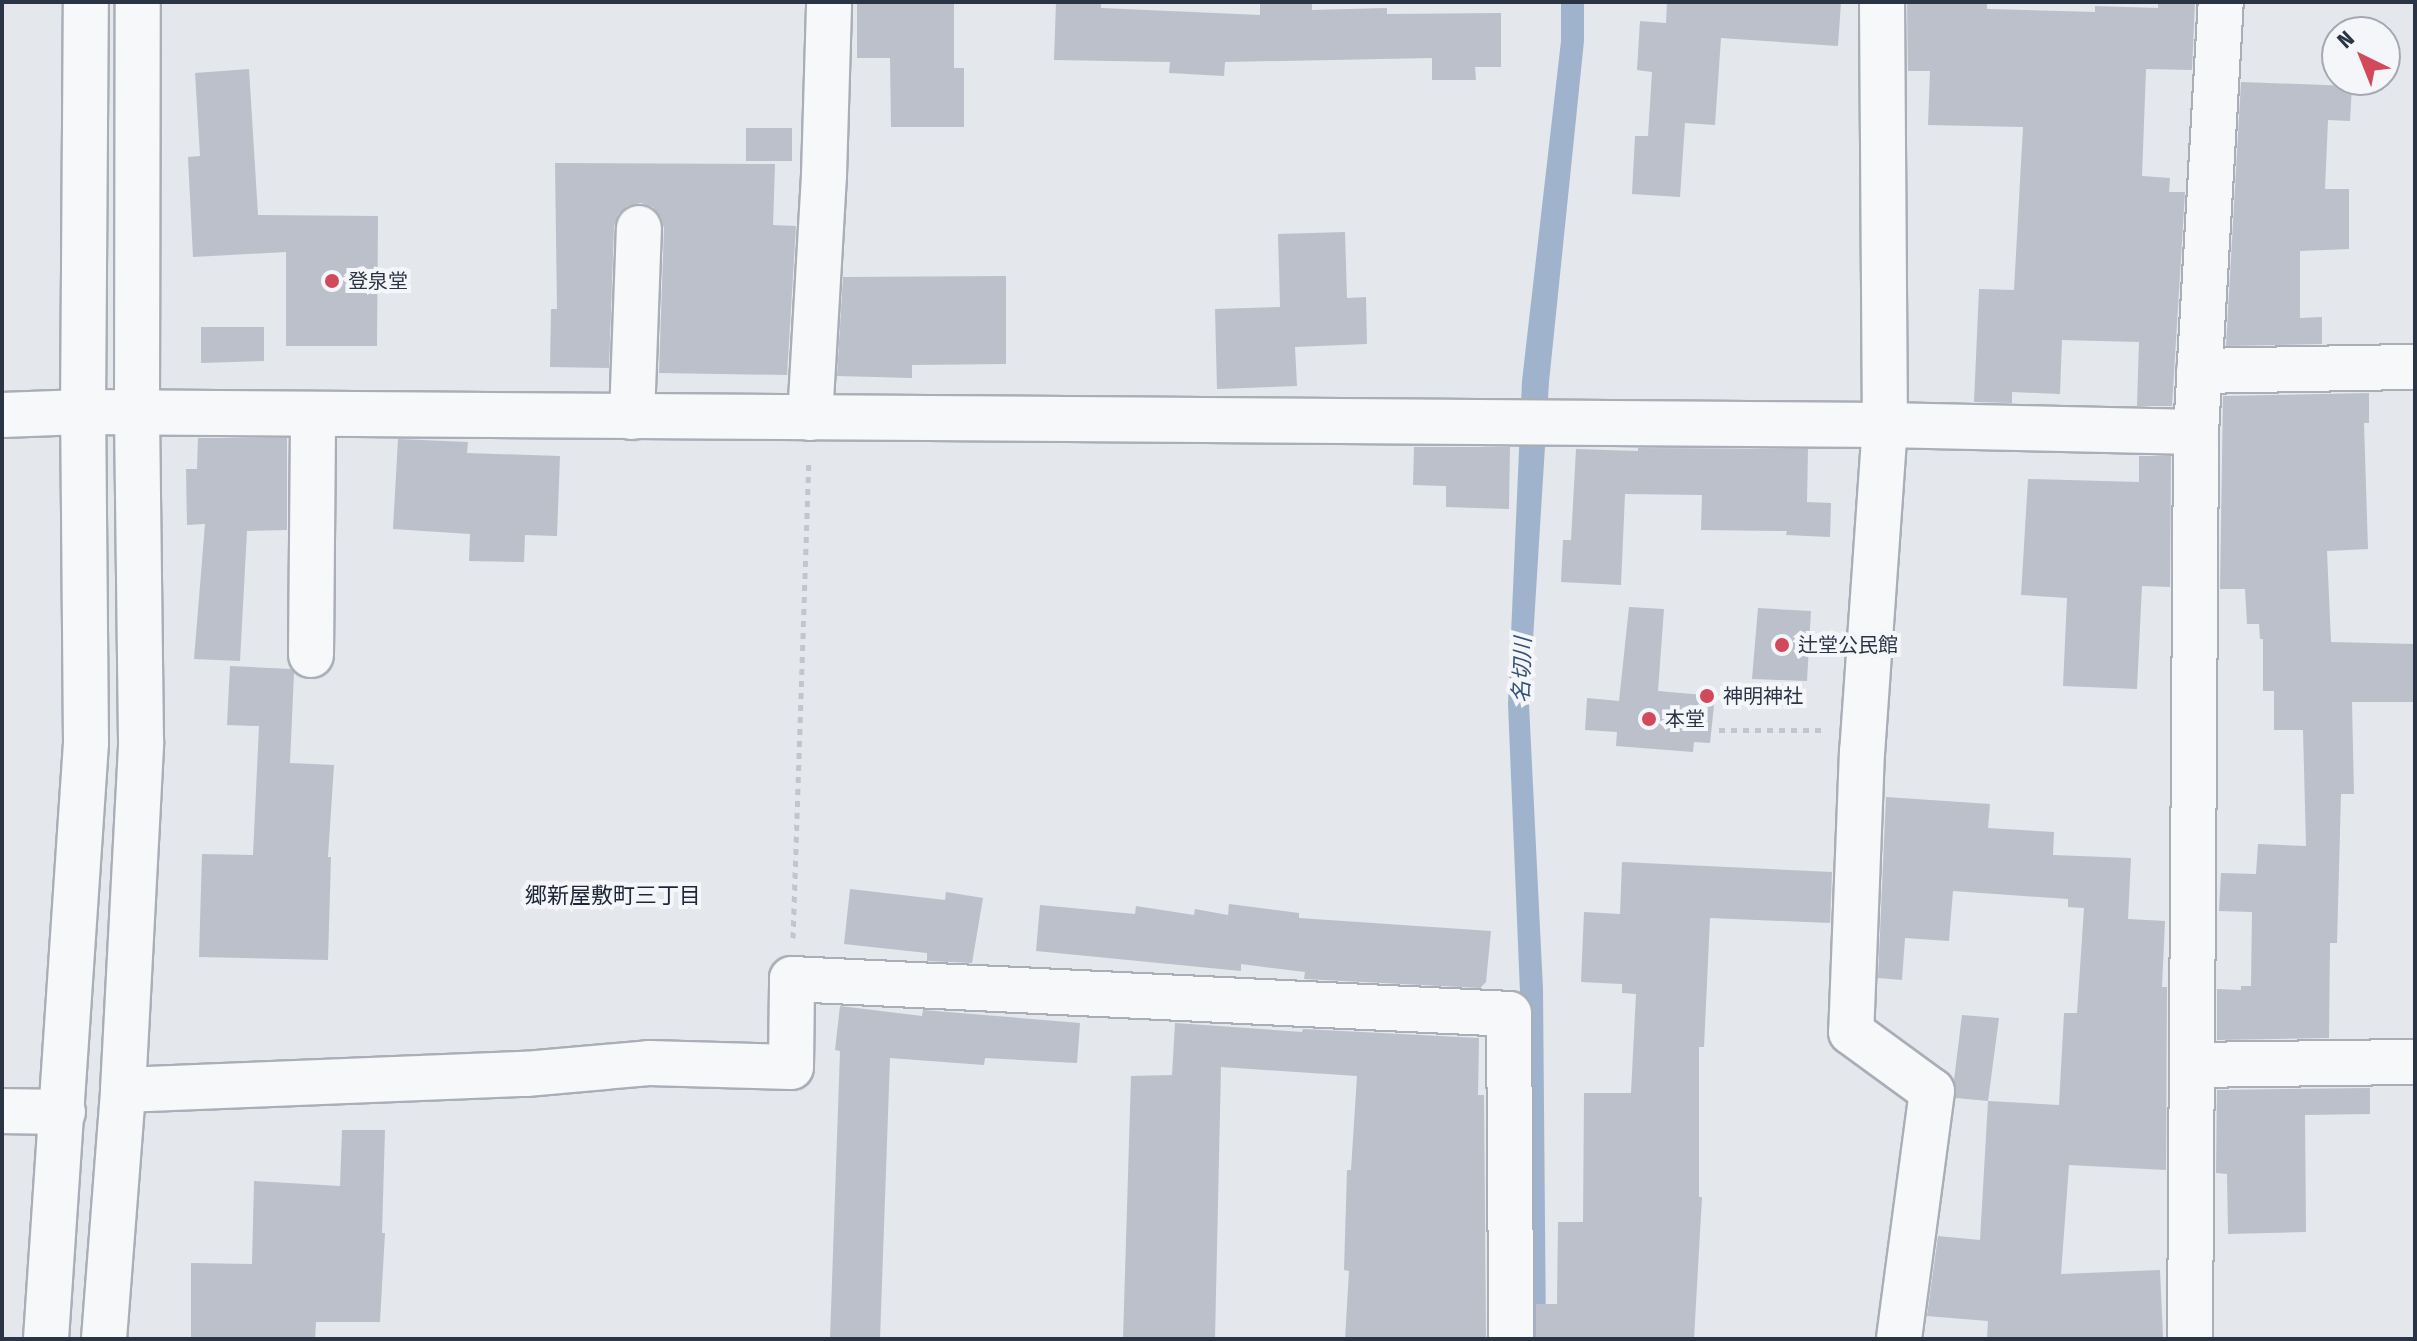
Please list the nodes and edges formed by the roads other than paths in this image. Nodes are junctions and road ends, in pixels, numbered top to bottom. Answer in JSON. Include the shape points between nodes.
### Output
{"nodes":[{"id":1,"x":86,"y":2,"type":"edge"},
{"id":2,"x":138,"y":2,"type":"edge"},
{"id":3,"x":829,"y":2,"type":"edge"},
{"id":4,"x":1882,"y":2,"type":"edge"},
{"id":5,"x":2221,"y":2,"type":"edge"},
{"id":6,"x":639,"y":228,"type":"dead end"},
{"id":7,"x":2415,"y":367,"type":"edge"},
{"id":8,"x":2199,"y":371,"type":"junction"},
{"id":9,"x":83,"y":412,"type":"junction"},
{"id":10,"x":137,"y":414,"type":"junction"},
{"id":11,"x":313,"y":414,"type":"junction"},
{"id":12,"x":2,"y":415,"type":"edge"},
{"id":13,"x":632,"y":417,"type":"junction"},
{"id":14,"x":810,"y":418,"type":"junction"},
{"id":15,"x":1885,"y":425,"type":"junction"},
{"id":16,"x":2196,"y":432,"type":"junction"},
{"id":17,"x":311,"y":655,"type":"dead end"},
{"id":18,"x":2415,"y":1062,"type":"edge"},
{"id":19,"x":2192,"y":1065,"type":"junction"},
{"id":20,"x":123,"y":1090,"type":"junction"},
{"id":21,"x":2,"y":1111,"type":"edge"},
{"id":22,"x":63,"y":1112,"type":"junction"},
{"id":23,"x":46,"y":1339,"type":"edge"},
{"id":24,"x":104,"y":1339,"type":"edge"},
{"id":25,"x":1511,"y":1339,"type":"edge"},
{"id":26,"x":1899,"y":1339,"type":"edge"},
{"id":27,"x":2190,"y":1339,"type":"edge"}],
"edges":[{"from":1,"to":9,"type":"street"},
{"from":2,"to":10,"type":"street"},
{"from":3,"to":14,"type":"street"},
{"from":4,"to":15,"type":"street"},
{"from":5,"to":8,"type":"street"},
{"from":6,"to":13,"type":"street"},
{"from":7,"to":8,"type":"street"},
{"from":8,"to":16,"type":"street"},
{"from":9,"to":10,"type":"street"},
{"from":9,"to":12,"type":"street"},
{"from":9,"to":22,"type":"street","via":[[86,743]]},
{"from":10,"to":11,"type":"street"},
{"from":10,"to":20,"type":"street","via":[[141,741]]},
{"from":11,"to":13,"type":"street"},
{"from":11,"to":17,"type":"street"},
{"from":13,"to":14,"type":"street"},
{"from":14,"to":15,"type":"street"},
{"from":15,"to":16,"type":"street"},
{"from":15,"to":26,"type":"street","via":[[1863,730],[1851,1032],[1932,1091]]},
{"from":16,"to":19,"type":"street"},
{"from":18,"to":19,"type":"street"},
{"from":19,"to":27,"type":"street"},
{"from":20,"to":24,"type":"street"},
{"from":20,"to":25,"type":"street","via":[[526,1074],[649,1063],[791,1067],[792,979],[1509,1014]]},
{"from":21,"to":22,"type":"street"},
{"from":22,"to":23,"type":"street"}]}
